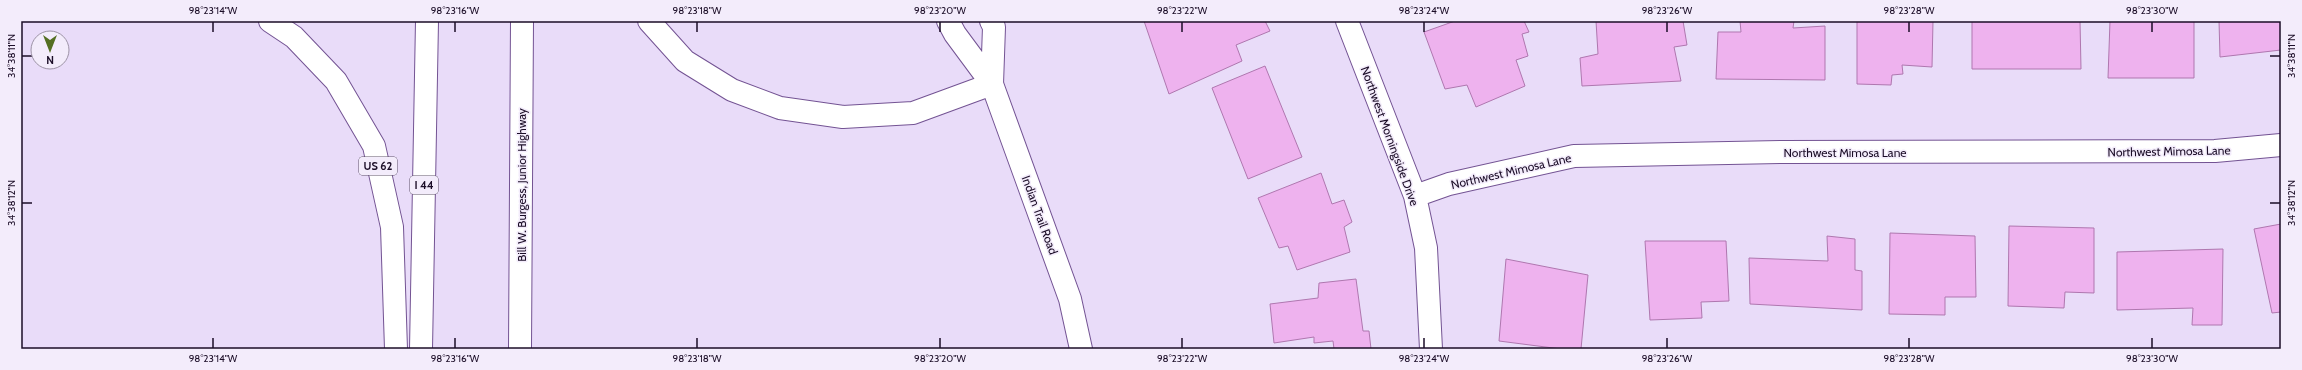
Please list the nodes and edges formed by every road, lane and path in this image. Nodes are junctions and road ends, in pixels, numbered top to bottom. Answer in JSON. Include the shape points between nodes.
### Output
{"nodes":[{"id":1,"x":270,"y":21,"type":"edge"},
{"id":2,"x":427,"y":21,"type":"edge"},
{"id":3,"x":522,"y":21,"type":"edge"},
{"id":4,"x":649,"y":21,"type":"edge"},
{"id":5,"x":948,"y":21,"type":"edge"},
{"id":6,"x":991,"y":21,"type":"edge"},
{"id":7,"x":1347,"y":21,"type":"edge"},
{"id":8,"x":992,"y":84,"type":"junction"},
{"id":9,"x":2281,"y":145,"type":"edge"},
{"id":10,"x":1415,"y":196,"type":"junction"},
{"id":11,"x":396,"y":349,"type":"edge"},
{"id":12,"x":421,"y":349,"type":"edge"},
{"id":13,"x":520,"y":349,"type":"edge"},
{"id":14,"x":1081,"y":349,"type":"edge"},
{"id":15,"x":1431,"y":349,"type":"edge"}],
"edges":[{"from":1,"to":11,"type":"main road","number":"US 62","via":[[294,37],[336,81],[374,146],[392,227]]},
{"from":2,"to":12,"type":"main road","number":"I 44"},
{"from":3,"to":13,"type":"main road","name":"Bill W. Burgess, Junior Highway"},
{"from":4,"to":8,"type":"main road","via":[[685,61],[732,90],[780,108],[843,117],[913,113]]},
{"from":5,"to":8,"type":"main road","name":"Indian Trail Road"},
{"from":6,"to":8,"type":"main road","name":"Indian Trail Road","via":[[994,27]]},
{"from":7,"to":10,"type":"main road","name":"Northwest Morningside Drive"},
{"from":8,"to":14,"type":"main road","name":"Indian Trail Road","via":[[1070,300]]},
{"from":9,"to":10,"type":"main road","name":"Northwest Mimosa Lane","via":[[2215,151],[1782,152],[1574,156],[1449,184]]},
{"from":10,"to":15,"type":"main road","name":"Northwest Morningside Drive","via":[[1426,248]]}]}
